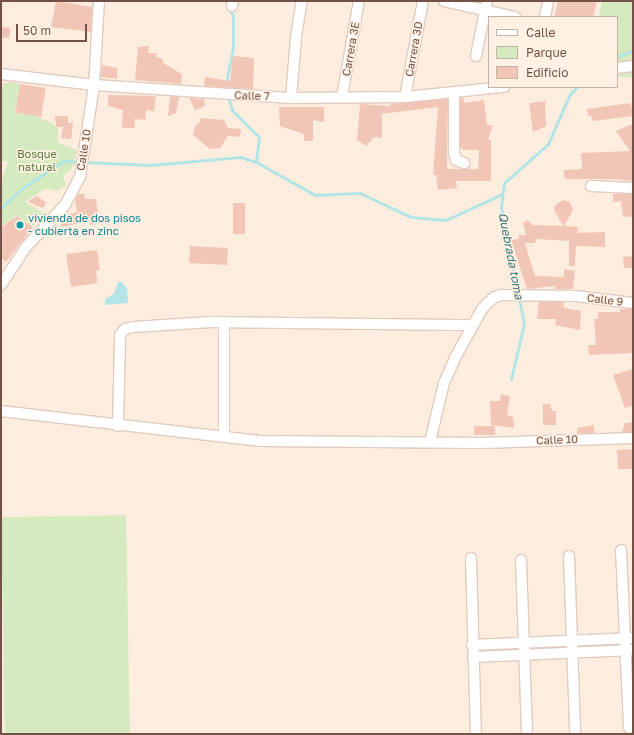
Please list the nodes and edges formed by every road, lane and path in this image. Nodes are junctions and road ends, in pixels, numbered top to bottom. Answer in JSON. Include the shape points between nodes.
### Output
{"nodes":[{"id":1,"x":99,"y":1,"type":"edge"},
{"id":2,"x":302,"y":1,"type":"edge"},
{"id":3,"x":359,"y":1,"type":"edge"},
{"id":4,"x":423,"y":1,"type":"edge"},
{"id":5,"x":444,"y":1,"type":"edge"},
{"id":6,"x":548,"y":1,"type":"edge"},
{"id":7,"x":486,"y":5,"type":"edge"},
{"id":8,"x":513,"y":16,"type":"edge"},
{"id":9,"x":544,"y":16,"type":"edge"},
{"id":10,"x":476,"y":56,"type":"dead end"},
{"id":11,"x":633,"y":67,"type":"edge"},
{"id":12,"x":618,"y":68,"type":"edge"},
{"id":13,"x":1,"y":74,"type":"edge"},
{"id":14,"x":94,"y":85,"type":"junction"},
{"id":15,"x":496,"y":88,"type":"edge"},
{"id":16,"x":454,"y":93,"type":"junction"},
{"id":17,"x":342,"y":97,"type":"junction"},
{"id":18,"x":406,"y":97,"type":"junction"},
{"id":19,"x":291,"y":98,"type":"junction"},
{"id":20,"x":464,"y":163,"type":"dead end"},
{"id":21,"x":591,"y":186,"type":"dead end"},
{"id":22,"x":633,"y":188,"type":"edge"},
{"id":23,"x":1,"y":285,"type":"edge"},
{"id":24,"x":633,"y":303,"type":"edge"},
{"id":25,"x":224,"y":322,"type":"junction"},
{"id":26,"x":472,"y":325,"type":"junction"},
{"id":27,"x":1,"y":411,"type":"edge"},
{"id":28,"x":118,"y":426,"type":"junction"},
{"id":29,"x":224,"y":437,"type":"junction"},
{"id":30,"x":633,"y":438,"type":"edge"},
{"id":31,"x":430,"y":442,"type":"junction"},
{"id":32,"x":621,"y":550,"type":"dead end"},
{"id":33,"x":569,"y":556,"type":"dead end"},
{"id":34,"x":471,"y":558,"type":"dead end"},
{"id":35,"x":521,"y":560,"type":"dead end"},
{"id":36,"x":629,"y":638,"type":"edge"},
{"id":37,"x":570,"y":641,"type":"junction"},
{"id":38,"x":524,"y":643,"type":"junction"},
{"id":39,"x":472,"y":645,"type":"junction"},
{"id":40,"x":629,"y":650,"type":"edge"},
{"id":41,"x":570,"y":653,"type":"junction"},
{"id":42,"x":524,"y":655,"type":"junction"},
{"id":43,"x":473,"y":657,"type":"junction"},
{"id":44,"x":629,"y":728,"type":"dead end"},
{"id":45,"x":575,"y":732,"type":"dead end"},
{"id":46,"x":476,"y":734,"type":"edge"},
{"id":47,"x":527,"y":734,"type":"edge"}],
"edges":[{"from":1,"to":14,"type":"street","name":"Calle 10"},
{"from":2,"to":19,"type":"street"},
{"from":3,"to":17,"type":"street","name":"Carrera 3E"},
{"from":4,"to":18,"type":"street","name":"Carrera 3D"},
{"from":5,"to":7,"type":"street"},
{"from":6,"to":9,"type":"street"},
{"from":7,"to":8,"type":"street"},
{"from":7,"to":10,"type":"street"},
{"from":11,"to":12,"type":"street"},
{"from":13,"to":14,"type":"street","name":"Calle 7"},
{"from":14,"to":19,"type":"street","name":"Calle 7"},
{"from":14,"to":23,"type":"street","name":"Calle 10","via":[[80,177],[65,205],[26,247]]},
{"from":15,"to":16,"type":"street","name":"Calle 7"},
{"from":16,"to":18,"type":"street","name":"Calle 7"},
{"from":16,"to":20,"type":"street","via":[[454,153],[456,160]]},
{"from":17,"to":18,"type":"street","name":"Calle 7"},
{"from":17,"to":19,"type":"street","name":"Calle 7"},
{"from":21,"to":22,"type":"street"},
{"from":24,"to":26,"type":"street","name":"Calle 9","via":[[576,296],[501,295],[493,298],[482,309]]},
{"from":25,"to":26,"type":"street"},
{"from":25,"to":28,"type":"street","via":[[125,329],[120,335]]},
{"from":25,"to":29,"type":"street"},
{"from":26,"to":31,"type":"street","name":"Calle 9","via":[[444,383]]},
{"from":27,"to":28,"type":"street","name":"Calle 10"},
{"from":28,"to":29,"type":"street","name":"Calle 10"},
{"from":29,"to":31,"type":"street","name":"Calle 10","via":[[268,441]]},
{"from":30,"to":31,"type":"street","name":"Calle 10","via":[[481,443]]},
{"from":32,"to":36,"type":"street"},
{"from":33,"to":37,"type":"street"},
{"from":34,"to":39,"type":"street"},
{"from":35,"to":38,"type":"street"},
{"from":36,"to":37,"type":"street"},
{"from":36,"to":40,"type":"street"},
{"from":37,"to":38,"type":"street"},
{"from":37,"to":41,"type":"street"},
{"from":38,"to":39,"type":"street"},
{"from":38,"to":42,"type":"street"},
{"from":39,"to":43,"type":"street"},
{"from":40,"to":41,"type":"street"},
{"from":40,"to":44,"type":"street"},
{"from":41,"to":42,"type":"street"},
{"from":41,"to":45,"type":"street"},
{"from":42,"to":43,"type":"street"},
{"from":42,"to":47,"type":"street"},
{"from":43,"to":46,"type":"street"}]}
